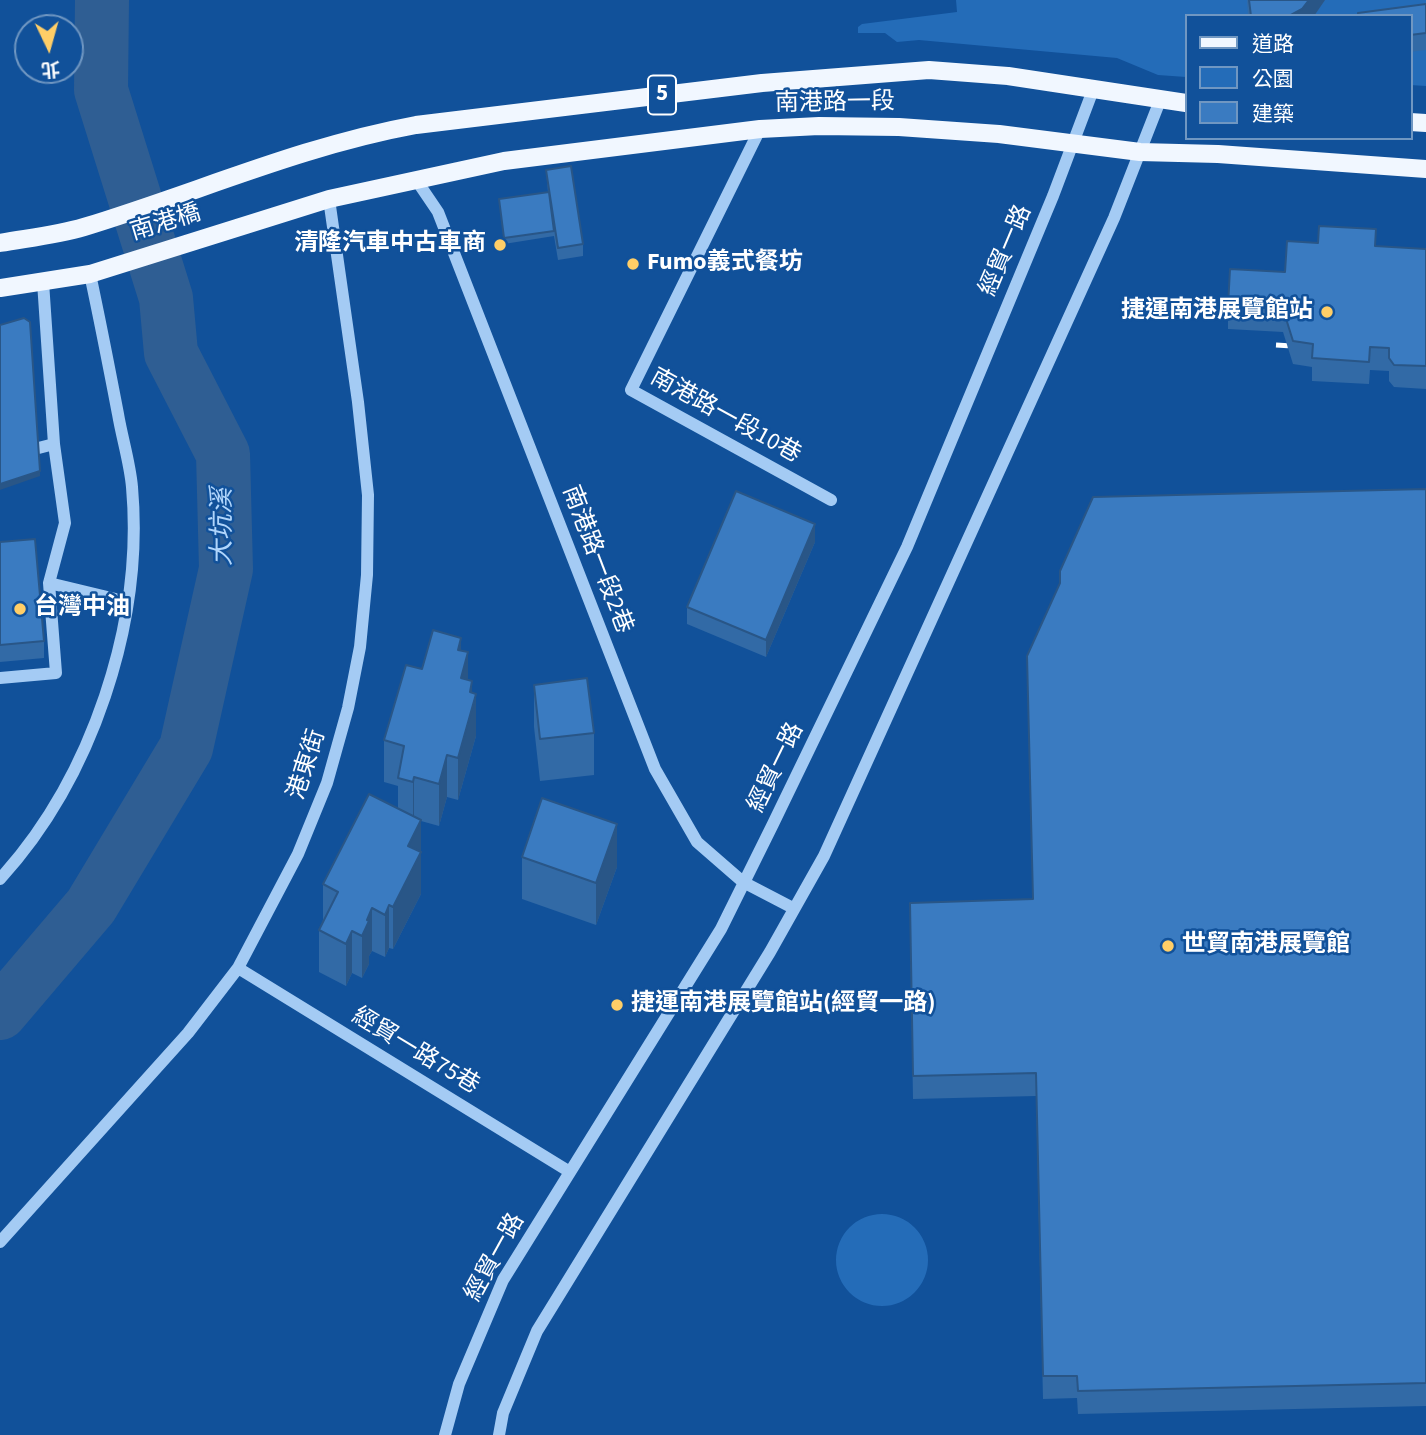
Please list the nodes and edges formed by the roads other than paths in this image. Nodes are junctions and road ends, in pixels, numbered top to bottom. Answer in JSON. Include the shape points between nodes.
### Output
{"nodes":[{"id":1,"x":1093,"y":90,"type":"junction"},
{"id":2,"x":1161,"y":98,"type":"junction"},
{"id":3,"x":1184,"y":103,"type":"edge"},
{"id":4,"x":760,"y":129,"type":"junction"},
{"id":5,"x":1072,"y":141,"type":"junction"},
{"id":6,"x":1140,"y":152,"type":"junction"},
{"id":7,"x":1426,"y":169,"type":"edge"},
{"id":8,"x":237,"y":174,"type":"joint"},
{"id":9,"x":417,"y":181,"type":"junction"},
{"id":10,"x":329,"y":199,"type":"junction"},
{"id":11,"x":253,"y":223,"type":"joint"},
{"id":12,"x":0,"y":243,"type":"edge"},
{"id":13,"x":92,"y":273,"type":"junction"},
{"id":14,"x":43,"y":282,"type":"junction"},
{"id":15,"x":0,"y":288,"type":"edge"},
{"id":16,"x":54,"y":444,"type":"junction"},
{"id":17,"x":0,"y":458,"type":"edge"},
{"id":18,"x":831,"y":499,"type":"dead end"},
{"id":19,"x":49,"y":583,"type":"junction"},
{"id":20,"x":128,"y":602,"type":"junction"},
{"id":21,"x":0,"y":678,"type":"edge"},
{"id":22,"x":0,"y":879,"type":"edge"},
{"id":23,"x":743,"y":882,"type":"junction"},
{"id":24,"x":793,"y":908,"type":"junction"},
{"id":25,"x":238,"y":968,"type":"junction"},
{"id":26,"x":570,"y":1172,"type":"junction"},
{"id":27,"x":0,"y":1242,"type":"edge"},
{"id":28,"x":445,"y":1435,"type":"edge"},
{"id":29,"x":499,"y":1435,"type":"edge"}],
"edges":[{"from":1,"to":2,"type":"main road","name":"南港路一段","number":"5"},
{"from":1,"to":5,"type":"street","name":"經貿一路"},
{"from":1,"to":8,"type":"main road","name":"南港路一段","number":"5","via":[[1008,76],[929,70],[762,83],[416,125],[357,137]]},
{"from":2,"to":3,"type":"main road","name":"南港路一段","number":"5"},
{"from":2,"to":6,"type":"street"},
{"from":4,"to":5,"type":"main road","name":"南港路一段","number":"5","via":[[899,127]]},
{"from":4,"to":9,"type":"main road","name":"南港路一段","number":"5","via":[[504,160]]},
{"from":4,"to":18,"type":"street","name":"南港路一段10巷","via":[[631,390]]},
{"from":5,"to":6,"type":"main road","name":"南港路一段","number":"5"},
{"from":5,"to":23,"type":"street","name":"經貿一路","via":[[907,547]]},
{"from":6,"to":7,"type":"main road","name":"南港路一段","number":"5"},
{"from":6,"to":24,"type":"street","via":[[829,844]]},
{"from":8,"to":12,"type":"main road","name":"南港橋","number":"5","via":[[82,228]]},
{"from":9,"to":10,"type":"main road","name":"南港路一段","number":"5"},
{"from":9,"to":23,"type":"street","name":"南港路一段2巷","via":[[438,212],[655,769],[696,842]]},
{"from":10,"to":11,"type":"main road","name":"南港路一段","number":"5"},
{"from":10,"to":25,"type":"street","name":"港東街","via":[[368,495],[368,575],[360,647],[327,783],[298,854]]},
{"from":11,"to":13,"type":"main road","name":"南港橋","number":"5"},
{"from":13,"to":14,"type":"main road","number":"5"},
{"from":13,"to":20,"type":"street","via":[[132,486],[134,544]]},
{"from":14,"to":15,"type":"main road","number":"5"},
{"from":14,"to":16,"type":"street"},
{"from":16,"to":17,"type":"street"},
{"from":16,"to":19,"type":"street","via":[[65,523]]},
{"from":19,"to":20,"type":"street"},
{"from":19,"to":21,"type":"street","via":[[56,673]]},
{"from":20,"to":22,"type":"street","via":[[103,702],[86,746],[54,807]]},
{"from":23,"to":24,"type":"street","name":"南港路一段2巷"},
{"from":23,"to":26,"type":"street","name":"經貿一路","via":[[721,929]]},
{"from":24,"to":29,"type":"street","via":[[537,1331],[503,1413]]},
{"from":25,"to":26,"type":"street","name":"經貿一路75巷"},
{"from":25,"to":27,"type":"street","name":"港東街","via":[[188,1032]]},
{"from":26,"to":28,"type":"street","name":"經貿一路","via":[[503,1280],[459,1384]]}]}
